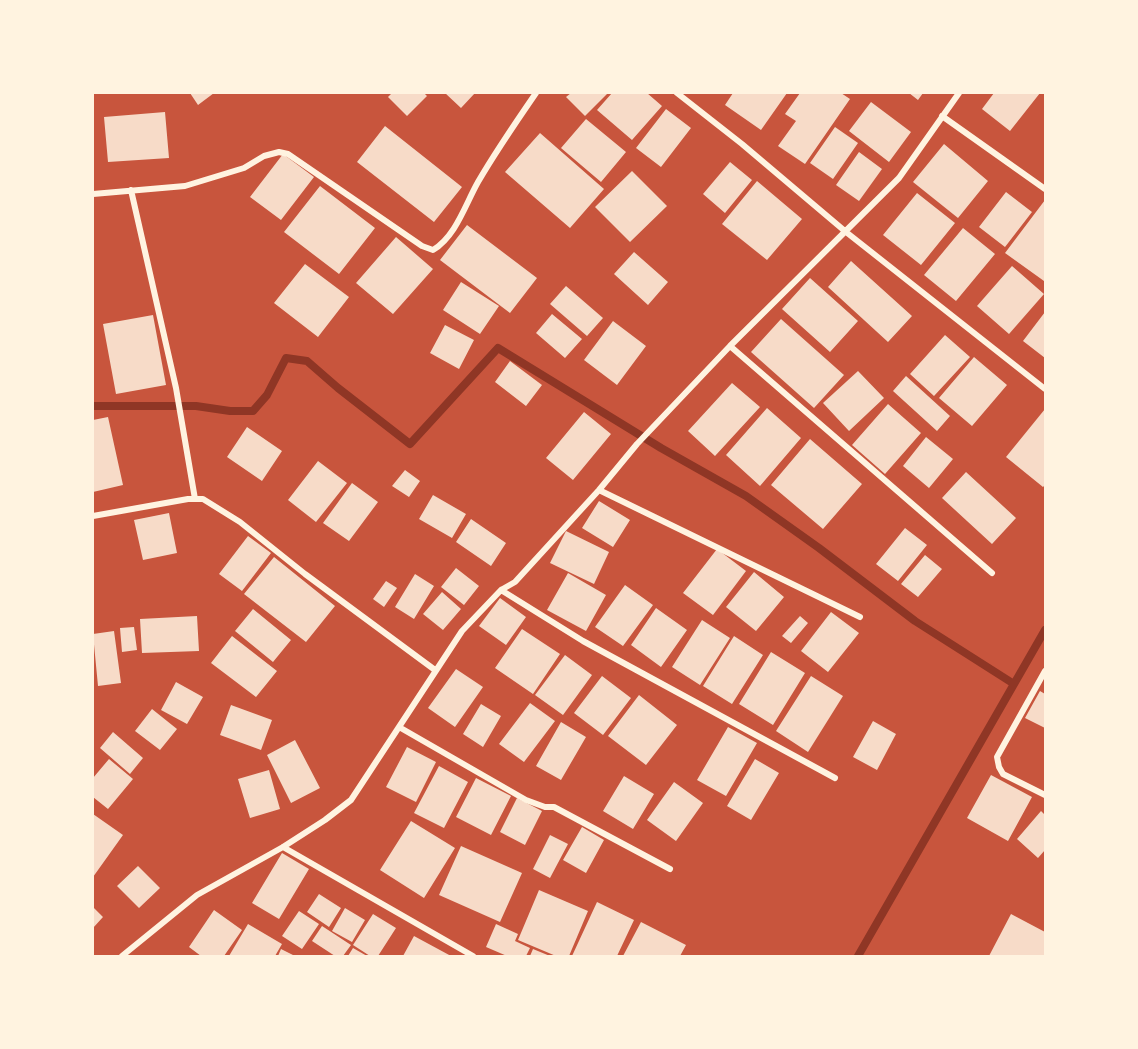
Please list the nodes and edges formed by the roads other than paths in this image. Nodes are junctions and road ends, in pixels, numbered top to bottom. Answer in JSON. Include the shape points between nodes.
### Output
{"nodes":[{"id":1,"x":536,"y":93,"type":"edge"},
{"id":2,"x":677,"y":93,"type":"edge"},
{"id":3,"x":959,"y":93,"type":"edge"},
{"id":4,"x":942,"y":116,"type":"junction"},
{"id":5,"x":1045,"y":189,"type":"edge"},
{"id":6,"x":131,"y":190,"type":"junction"},
{"id":7,"x":93,"y":194,"type":"edge"},
{"id":8,"x":846,"y":232,"type":"junction"},
{"id":9,"x":730,"y":346,"type":"junction"},
{"id":10,"x":1045,"y":389,"type":"edge"},
{"id":11,"x":599,"y":490,"type":"junction"},
{"id":12,"x":195,"y":499,"type":"junction"},
{"id":13,"x":93,"y":516,"type":"edge"},
{"id":14,"x":992,"y":573,"type":"dead end"},
{"id":15,"x":501,"y":590,"type":"junction"},
{"id":16,"x":861,"y":617,"type":"dead end"},
{"id":17,"x":435,"y":670,"type":"junction"},
{"id":18,"x":1045,"y":671,"type":"edge"},
{"id":19,"x":399,"y":727,"type":"junction"},
{"id":20,"x":835,"y":778,"type":"dead end"},
{"id":21,"x":1045,"y":795,"type":"edge"},
{"id":22,"x":282,"y":847,"type":"junction"},
{"id":23,"x":670,"y":869,"type":"dead end"},
{"id":24,"x":127,"y":955,"type":"edge"},
{"id":25,"x":473,"y":956,"type":"edge"}],
"edges":[{"from":1,"to":6,"type":"street","via":[[477,183],[452,232],[433,250],[288,154],[279,152],[244,168],[185,186]]},
{"from":2,"to":8,"type":"street"},
{"from":3,"to":4,"type":"street"},
{"from":4,"to":5,"type":"street"},
{"from":4,"to":8,"type":"street","via":[[899,178]]},
{"from":6,"to":7,"type":"street"},
{"from":6,"to":12,"type":"street","via":[[176,388]]},
{"from":8,"to":9,"type":"street"},
{"from":8,"to":10,"type":"street"},
{"from":9,"to":11,"type":"street"},
{"from":9,"to":14,"type":"street"},
{"from":11,"to":15,"type":"street","via":[[515,582]]},
{"from":11,"to":16,"type":"street"},
{"from":12,"to":13,"type":"street"},
{"from":12,"to":17,"type":"street","via":[[209,502],[240,522]]},
{"from":15,"to":17,"type":"street","via":[[462,631]]},
{"from":15,"to":20,"type":"street","via":[[583,641]]},
{"from":17,"to":19,"type":"street"},
{"from":18,"to":21,"type":"street","via":[[997,757],[1003,774]]},
{"from":19,"to":22,"type":"street","via":[[351,800]]},
{"from":19,"to":23,"type":"street","via":[[526,800],[554,807]]},
{"from":22,"to":24,"type":"street","via":[[197,895]]},
{"from":22,"to":25,"type":"street"}]}
